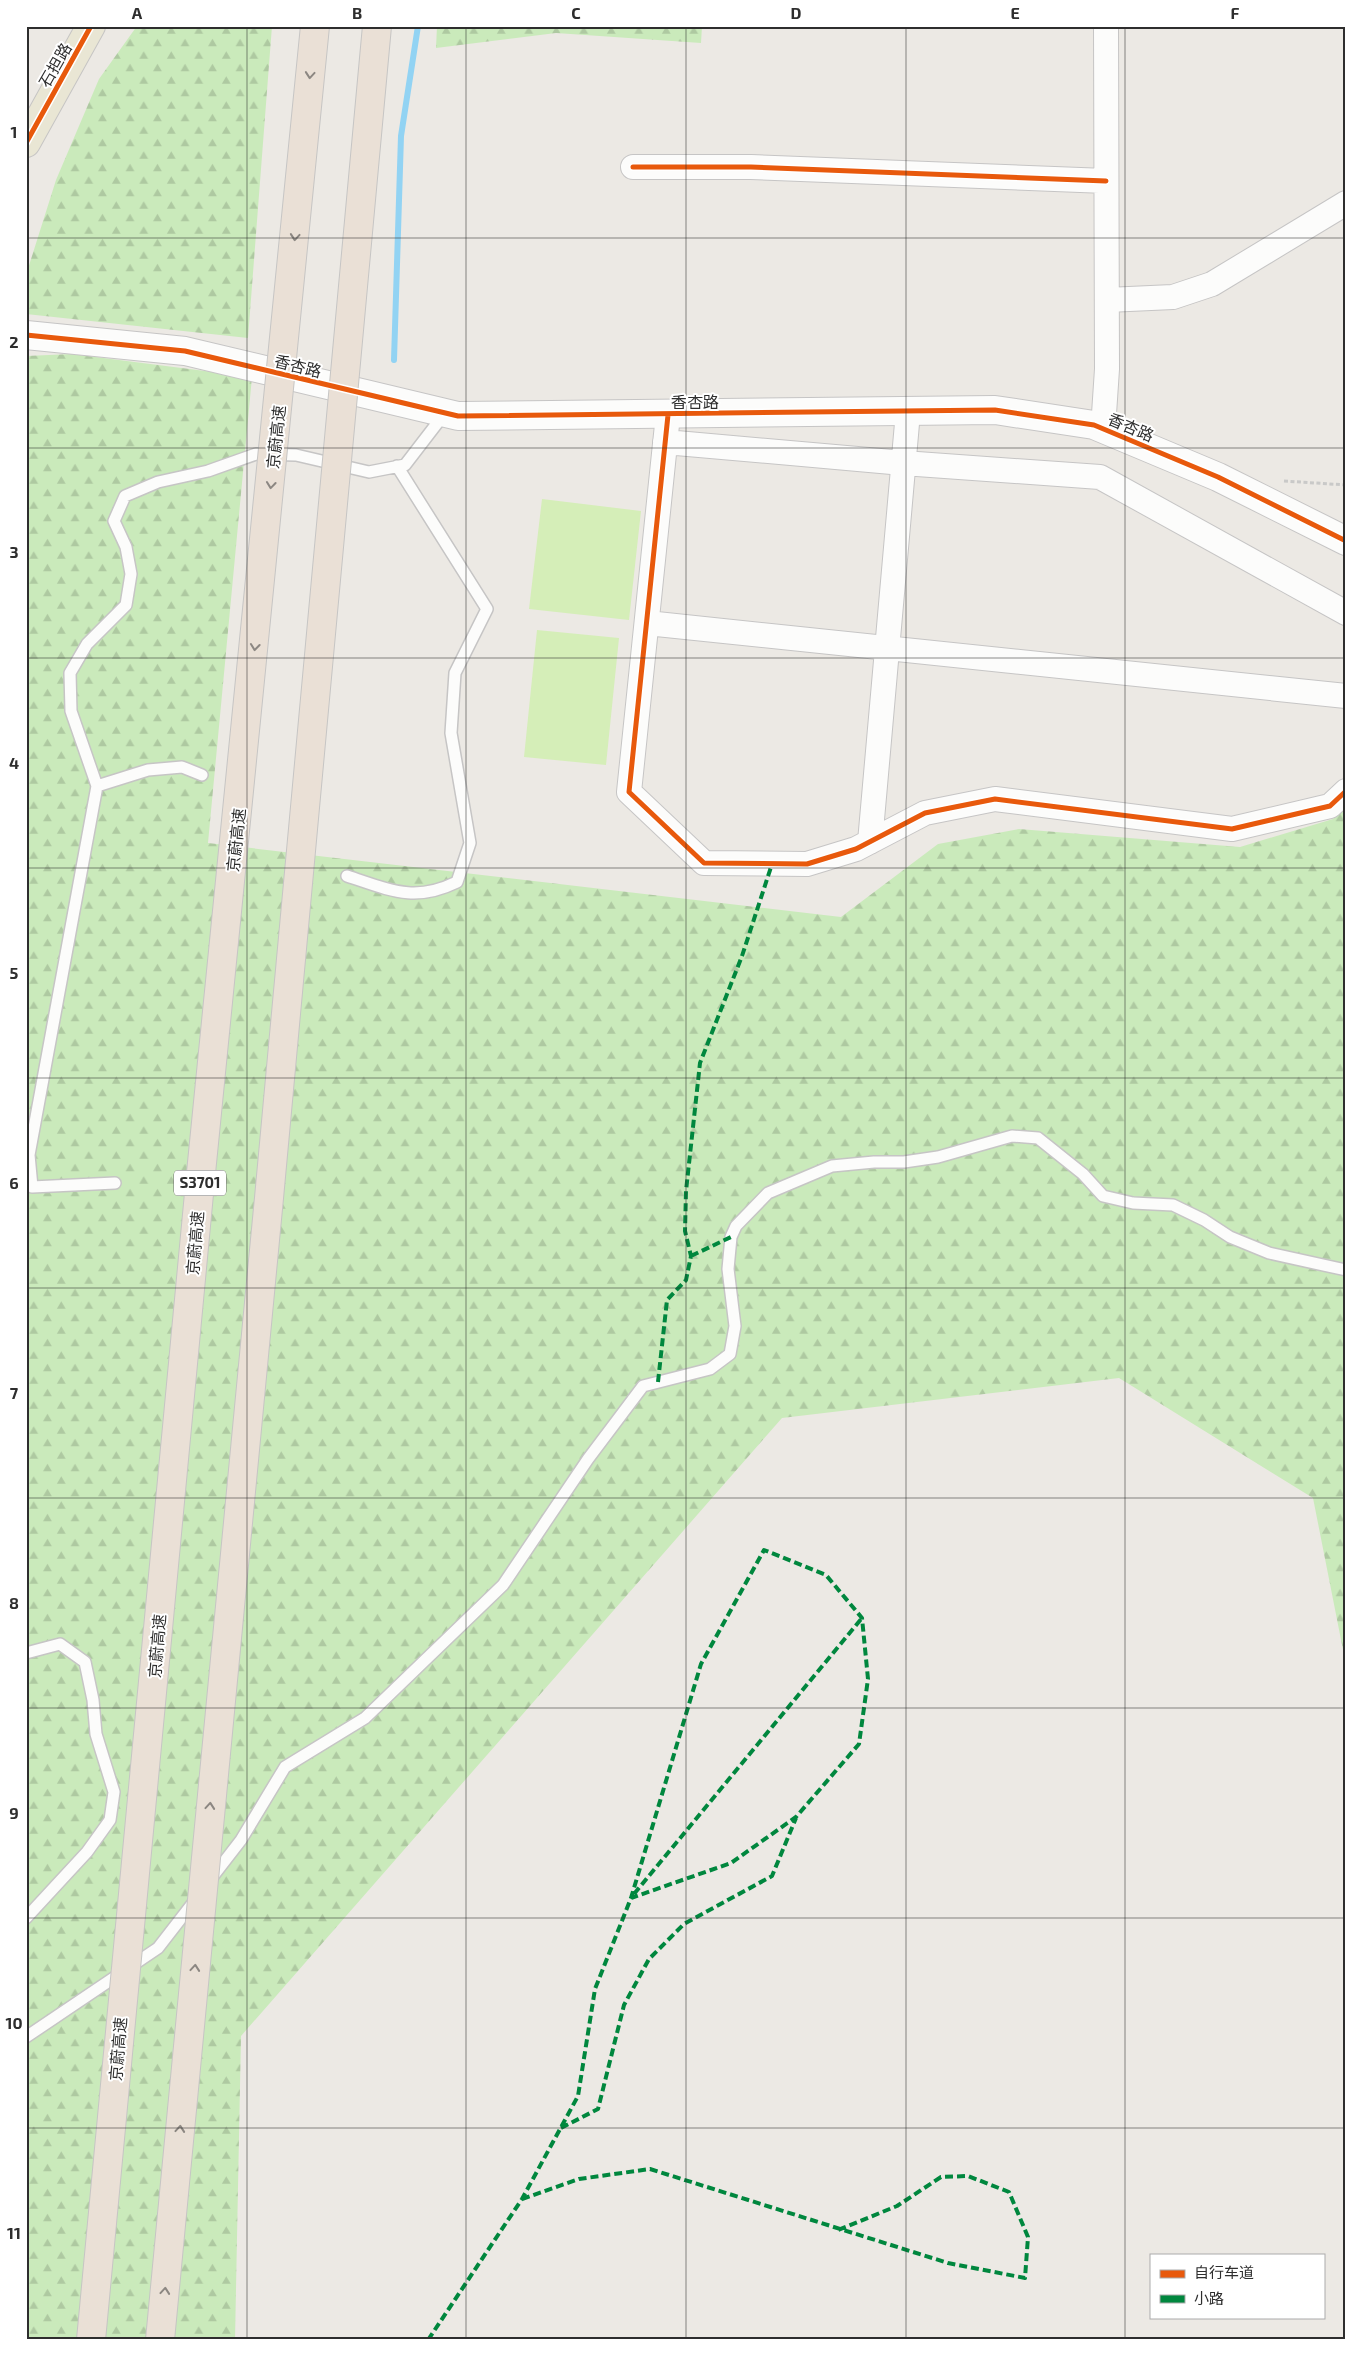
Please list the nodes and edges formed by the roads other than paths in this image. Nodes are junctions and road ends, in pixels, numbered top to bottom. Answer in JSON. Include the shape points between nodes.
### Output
{"nodes":[{"id":1,"x":92,"y":26,"type":"edge"},
{"id":2,"x":315,"y":26,"type":"edge"},
{"id":3,"x":377,"y":26,"type":"edge"},
{"id":4,"x":1106,"y":26,"type":"edge"},
{"id":5,"x":26,"y":143,"type":"edge"},
{"id":6,"x":633,"y":167,"type":"dead end"},
{"id":7,"x":1106,"y":181,"type":"junction"},
{"id":8,"x":1346,"y":203,"type":"edge"},
{"id":9,"x":1107,"y":300,"type":"junction"},
{"id":10,"x":26,"y":335,"type":"edge"},
{"id":11,"x":908,"y":412,"type":"junction"},
{"id":12,"x":445,"y":413,"type":"junction"},
{"id":13,"x":668,"y":415,"type":"junction"},
{"id":14,"x":1103,"y":429,"type":"junction"},
{"id":15,"x":666,"y":442,"type":"junction"},
{"id":16,"x":903,"y":463,"type":"junction"},
{"id":17,"x":397,"y":466,"type":"junction"},
{"id":18,"x":1346,"y":541,"type":"edge"},
{"id":19,"x":1346,"y":613,"type":"edge"},
{"id":20,"x":647,"y":623,"type":"junction"},
{"id":21,"x":887,"y":648,"type":"junction"},
{"id":22,"x":1346,"y":696,"type":"edge"},
{"id":23,"x":202,"y":775,"type":"dead end"},
{"id":24,"x":97,"y":786,"type":"junction"},
{"id":25,"x":1346,"y":791,"type":"edge"},
{"id":26,"x":870,"y":842,"type":"junction"},
{"id":27,"x":347,"y":876,"type":"dead end"},
{"id":28,"x":115,"y":1183,"type":"dead end"},
{"id":29,"x":1346,"y":1270,"type":"edge"},
{"id":30,"x":26,"y":1653,"type":"edge"},
{"id":31,"x":26,"y":1918,"type":"edge"},
{"id":32,"x":26,"y":2037,"type":"edge"},
{"id":33,"x":91,"y":2340,"type":"edge"},
{"id":34,"x":160,"y":2340,"type":"edge"}],
"edges":[{"from":1,"to":5,"type":"main road","name":"石担路"},
{"from":2,"to":33,"type":"highway","name":"京蔚高速","number":"S3701","one_way":true,"bridge":true,"via":[[200,1183]]},
{"from":34,"to":3,"type":"highway","one_way":true,"bridge":true},
{"from":4,"to":7,"type":"street"},
{"from":6,"to":7,"type":"street","via":[[751,167]]},
{"from":7,"to":9,"type":"street"},
{"from":8,"to":9,"type":"street","via":[[1212,284],[1173,297]]},
{"from":9,"to":14,"type":"street"},
{"from":10,"to":12,"type":"street","name":"香杏路","via":[[185,351]]},
{"from":11,"to":13,"type":"street","name":"香杏路"},
{"from":11,"to":14,"type":"street","name":"香杏路","via":[[995,410]]},
{"from":11,"to":16,"type":"street"},
{"from":12,"to":13,"type":"street","name":"香杏路","via":[[458,416]]},
{"from":12,"to":17,"type":"lane","via":[[405,465]]},
{"from":13,"to":15,"type":"street"},
{"from":14,"to":18,"type":"street","name":"香杏路","via":[[1218,477]]},
{"from":15,"to":16,"type":"street"},
{"from":15,"to":20,"type":"street"},
{"from":16,"to":19,"type":"street","via":[[1100,477]]},
{"from":16,"to":21,"type":"street"},
{"from":17,"to":24,"type":"lane","via":[[369,472],[296,455],[256,454],[208,471],[158,482],[125,496],[114,521],[126,547],[131,574],[126,605],[87,644],[70,673],[71,711]]},
{"from":17,"to":27,"type":"lane","via":[[487,609],[455,673],[451,733],[470,843],[458,882],[437,892],[402,893]]},
{"from":20,"to":21,"type":"street"},
{"from":20,"to":26,"type":"street","via":[[629,792],[704,863],[807,864]]},
{"from":21,"to":22,"type":"street"},
{"from":21,"to":26,"type":"street"},
{"from":23,"to":24,"type":"lane","via":[[182,767],[148,770]]},
{"from":24,"to":28,"type":"lane","via":[[30,1154],[32,1188]]},
{"from":25,"to":26,"type":"street","via":[[1330,806],[1232,829],[995,799],[925,813]]},
{"from":29,"to":32,"type":"lane","via":[[1269,1253],[1230,1237],[1204,1220],[1173,1206],[1133,1203],[1103,1196],[1083,1174],[1038,1138],[1012,1136],[938,1157],[904,1162],[832,1166],[768,1193],[736,1226],[731,1237],[728,1269],[735,1326],[730,1354],[710,1369],[643,1386],[588,1459],[503,1585],[365,1718],[285,1767],[241,1840],[158,1948]]},
{"from":30,"to":31,"type":"lane","via":[[60,1644],[85,1662],[96,1734],[114,1792],[110,1820],[87,1852]]}]}
